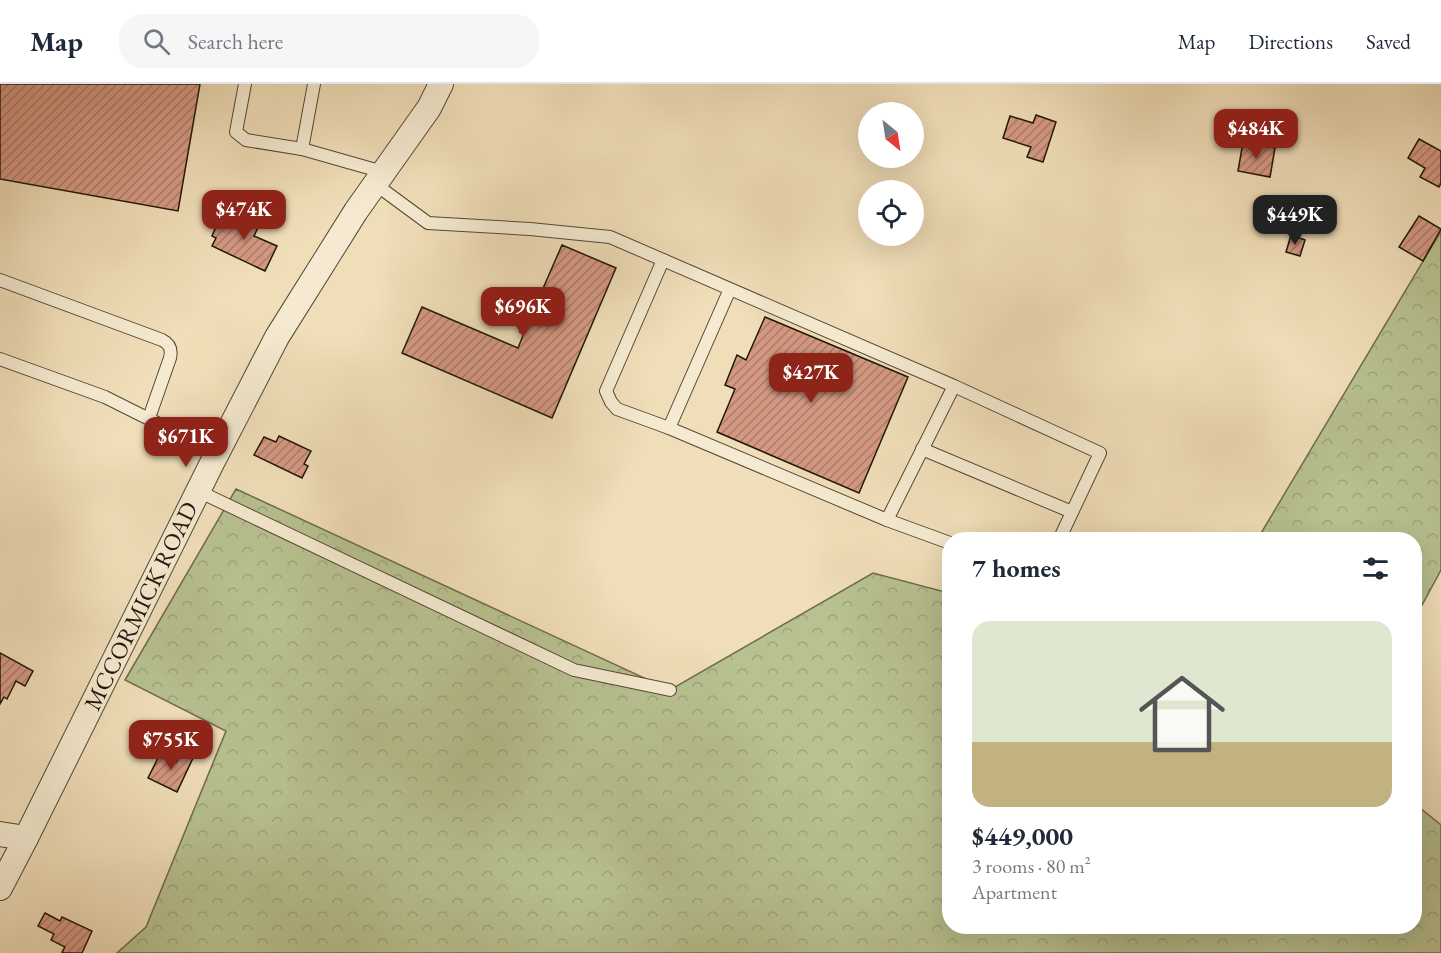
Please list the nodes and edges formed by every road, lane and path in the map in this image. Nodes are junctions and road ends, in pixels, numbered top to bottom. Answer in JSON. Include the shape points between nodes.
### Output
{"nodes":[{"id":1,"x":245,"y":84,"type":"edge"},
{"id":2,"x":314,"y":84,"type":"edge"},
{"id":3,"x":441,"y":84,"type":"edge"},
{"id":4,"x":302,"y":149,"type":"junction"},
{"id":5,"x":379,"y":178,"type":"junction"},
{"id":6,"x":663,"y":260,"type":"junction"},
{"id":7,"x":0,"y":280,"type":"edge"},
{"id":8,"x":730,"y":289,"type":"junction"},
{"id":9,"x":0,"y":359,"type":"edge"},
{"id":10,"x":954,"y":386,"type":"junction"},
{"id":11,"x":149,"y":418,"type":"junction"},
{"id":12,"x":669,"y":428,"type":"junction"},
{"id":13,"x":922,"y":449,"type":"junction"},
{"id":14,"x":217,"y":453,"type":"junction"},
{"id":15,"x":198,"y":491,"type":"junction"},
{"id":16,"x":1072,"y":512,"type":"junction"},
{"id":17,"x":887,"y":520,"type":"junction"},
{"id":18,"x":1063,"y":532,"type":"edge"},
{"id":19,"x":942,"y":540,"type":"edge"},
{"id":20,"x":670,"y":690,"type":"dead end"},
{"id":21,"x":0,"y":834,"type":"edge"},
{"id":22,"x":26,"y":838,"type":"junction"},
{"id":23,"x":0,"y":888,"type":"edge"}],
"edges":[{"from":1,"to":4,"type":"lane","via":[[236,132],[246,140]]},
{"from":2,"to":4,"type":"lane"},
{"from":3,"to":5,"type":"street","name":"MCCORMICK ROAD","via":[[429,108]]},
{"from":4,"to":5,"type":"lane"},
{"from":5,"to":6,"type":"lane","via":[[428,222],[610,237]]},
{"from":5,"to":14,"type":"street","name":"MCCORMICK ROAD","via":[[277,338]]},
{"from":6,"to":8,"type":"lane"},
{"from":6,"to":12,"type":"lane","via":[[606,391],[617,409]]},
{"from":7,"to":11,"type":"lane","via":[[168,344],[170,358]]},
{"from":8,"to":10,"type":"lane"},
{"from":8,"to":12,"type":"lane"},
{"from":9,"to":11,"type":"lane","via":[[105,397]]},
{"from":10,"to":13,"type":"lane"},
{"from":10,"to":16,"type":"lane","via":[[1100,453]]},
{"from":11,"to":14,"type":"lane"},
{"from":12,"to":17,"type":"lane"},
{"from":13,"to":16,"type":"lane"},
{"from":13,"to":17,"type":"lane"},
{"from":14,"to":15,"type":"street","name":"MCCORMICK ROAD"},
{"from":15,"to":20,"type":"lane","via":[[574,670]]},
{"from":15,"to":22,"type":"street","name":"MCCORMICK ROAD"},
{"from":16,"to":18,"type":"lane"},
{"from":17,"to":19,"type":"lane"},
{"from":21,"to":22,"type":"street"},
{"from":22,"to":23,"type":"street","name":"MCCORMICK ROAD"}]}
